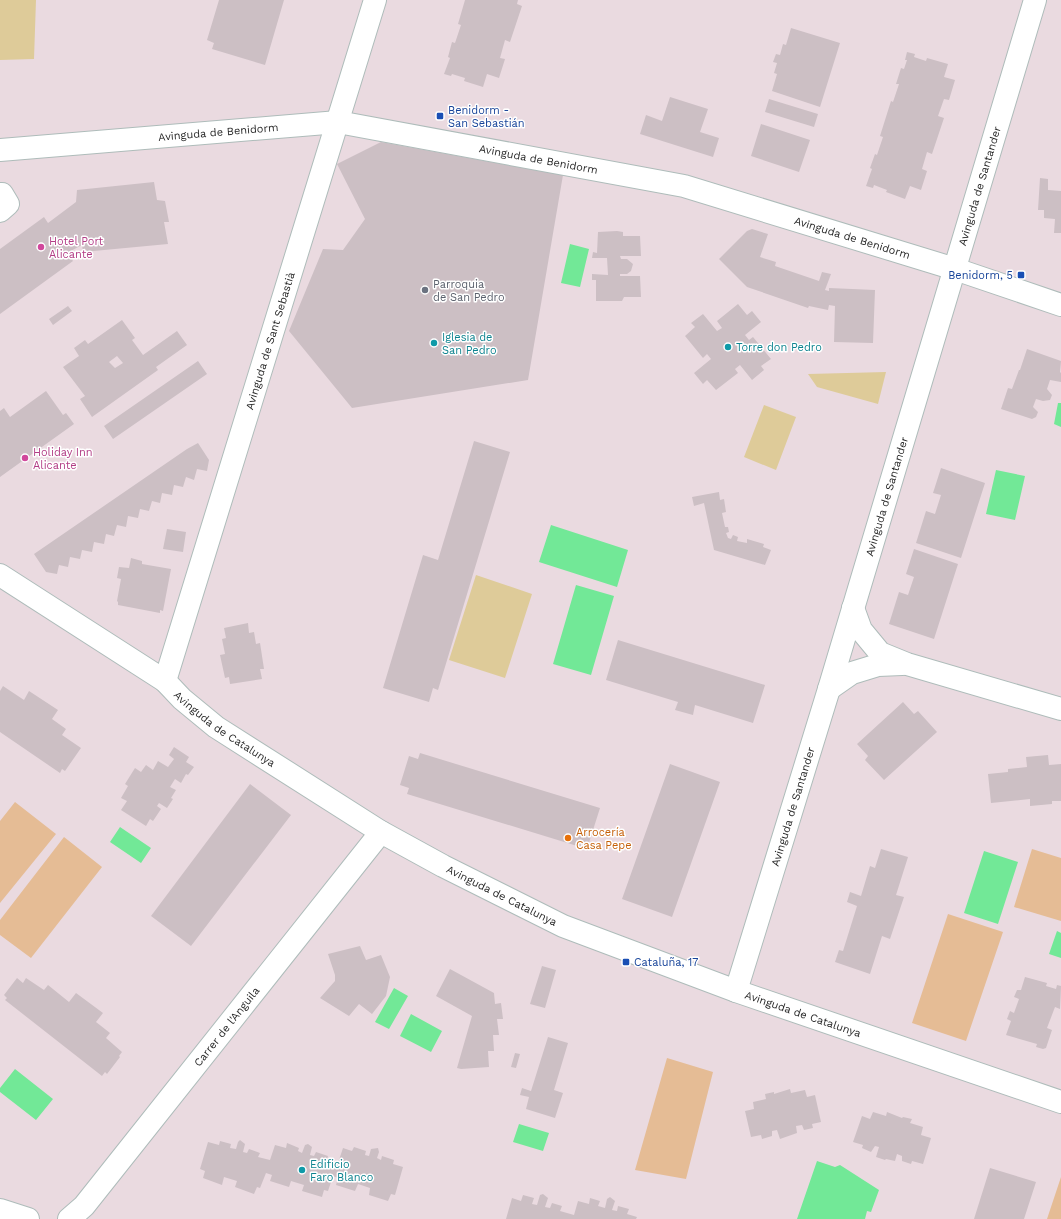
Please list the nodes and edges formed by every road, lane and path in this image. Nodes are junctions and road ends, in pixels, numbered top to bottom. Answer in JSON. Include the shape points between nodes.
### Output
{"nodes":[{"id":1,"x":375,"y":0,"type":"edge"},
{"id":2,"x":1035,"y":0,"type":"edge"},
{"id":3,"x":338,"y":122,"type":"junction"},
{"id":4,"x":0,"y":150,"type":"edge"},
{"id":5,"x":0,"y":194,"type":"edge"},
{"id":6,"x":0,"y":211,"type":"edge"},
{"id":7,"x":954,"y":269,"type":"junction"},
{"id":8,"x":1061,"y":305,"type":"edge"},
{"id":9,"x":0,"y":575,"type":"edge"},
{"id":10,"x":852,"y":608,"type":"junction"},
{"id":11,"x":907,"y":664,"type":"junction"},
{"id":12,"x":165,"y":682,"type":"junction"},
{"id":13,"x":829,"y":689,"type":"junction"},
{"id":14,"x":1061,"y":709,"type":"edge"},
{"id":15,"x":381,"y":832,"type":"junction"},
{"id":16,"x":736,"y":991,"type":"junction"},
{"id":17,"x":1061,"y":1102,"type":"edge"},
{"id":18,"x":0,"y":1210,"type":"edge"},
{"id":19,"x":28,"y":1219,"type":"edge"},
{"id":20,"x":69,"y":1219,"type":"edge"}],
"edges":[{"from":1,"to":3,"type":"street","name":"Avinguda de Sant Sebastià"},
{"from":2,"to":7,"type":"street","name":"Avinguda de Santander"},
{"from":3,"to":4,"type":"street","name":"Avinguda de Benidorm"},
{"from":3,"to":7,"type":"street","name":"Avinguda de Benidorm","via":[[684,186]]},
{"from":3,"to":12,"type":"street","name":"Avinguda de Sant Sebastià"},
{"from":5,"to":6,"type":"street","via":[[8,204]]},
{"from":7,"to":8,"type":"street","name":"Avinguda de Benidorm"},
{"from":7,"to":10,"type":"street","name":"Avinguda de Santander"},
{"from":9,"to":12,"type":"street","name":"Avinguda de Catalunya"},
{"from":10,"to":11,"type":"street","via":[[861,630],[880,653]]},
{"from":10,"to":13,"type":"street","name":"Avinguda de Santander"},
{"from":11,"to":13,"type":"street","via":[[878,665],[852,673]]},
{"from":11,"to":14,"type":"street"},
{"from":12,"to":15,"type":"street","name":"Avinguda de Catalunya","via":[[216,727]]},
{"from":13,"to":16,"type":"street","name":"Avinguda de Santander"},
{"from":15,"to":16,"type":"street","name":"Avinguda de Catalunya","via":[[563,926]]},
{"from":15,"to":20,"type":"street","name":"Carrer de l'Anguila","via":[[84,1206]]},
{"from":16,"to":17,"type":"street","name":"Avinguda de Catalunya"},
{"from":18,"to":19,"type":"street"}]}
